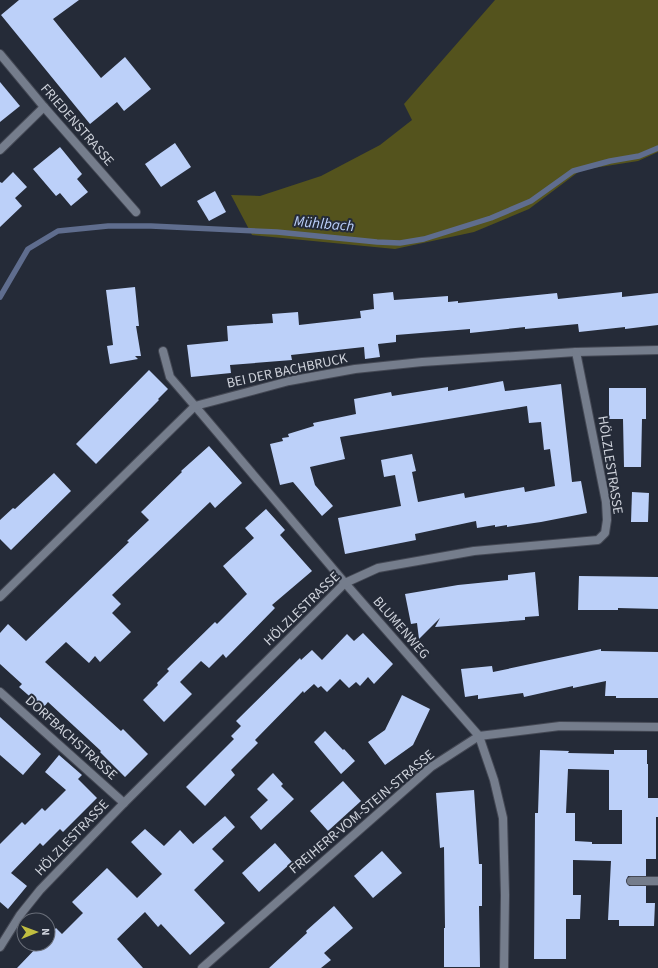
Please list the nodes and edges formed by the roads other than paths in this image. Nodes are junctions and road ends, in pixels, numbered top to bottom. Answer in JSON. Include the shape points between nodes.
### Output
{"nodes":[{"id":1,"x":0,"y":54,"type":"edge"},
{"id":2,"x":44,"y":107,"type":"junction"},
{"id":3,"x":0,"y":150,"type":"edge"},
{"id":4,"x":136,"y":212,"type":"dead end"},
{"id":5,"x":658,"y":350,"type":"edge"},
{"id":6,"x":163,"y":351,"type":"dead end"},
{"id":7,"x":576,"y":352,"type":"junction"},
{"id":8,"x":195,"y":406,"type":"junction"},
{"id":9,"x":345,"y":583,"type":"junction"},
{"id":10,"x":0,"y":597,"type":"edge"},
{"id":11,"x":0,"y":692,"type":"edge"},
{"id":12,"x":658,"y":727,"type":"edge"},
{"id":13,"x":478,"y":736,"type":"junction"},
{"id":14,"x":124,"y":803,"type":"junction"},
{"id":15,"x":631,"y":881,"type":"dead end"},
{"id":16,"x":658,"y":881,"type":"edge"},
{"id":17,"x":0,"y":948,"type":"edge"},
{"id":18,"x":202,"y":968,"type":"edge"},
{"id":19,"x":504,"y":968,"type":"edge"}],
"edges":[{"from":1,"to":2,"type":"street","name":"FRIEDENSTRASSE"},
{"from":2,"to":3,"type":"street"},
{"from":2,"to":4,"type":"street","name":"FRIEDENSTRASSE"},
{"from":5,"to":7,"type":"street","name":"BEI DER BACHBRUCK"},
{"from":6,"to":8,"type":"street","name":"BLUMENWEG","via":[[170,376]]},
{"from":7,"to":8,"type":"street","name":"BEI DER BACHBRUCK","via":[[422,362],[355,370],[289,381]]},
{"from":7,"to":9,"type":"street","name":"HÖLZLESTRASSE","via":[[606,502],[605,533],[598,540],[474,551],[378,568]]},
{"from":8,"to":9,"type":"street","name":"BLUMENWEG"},
{"from":8,"to":10,"type":"street","name":"BEI DER BACHBRUCK"},
{"from":9,"to":13,"type":"street","name":"BLUMENWEG"},
{"from":9,"to":14,"type":"street","name":"HÖLZLESTRASSE"},
{"from":11,"to":14,"type":"street","name":"DORFBACHSTRASSE"},
{"from":12,"to":13,"type":"street","name":"FREIHERR-VOM-STEIN-STRASSE","via":[[560,726]]},
{"from":13,"to":18,"type":"street","name":"FREIHERR-VOM-STEIN-STRASSE","via":[[431,767]]},
{"from":13,"to":19,"type":"street","name":"BLUMENWEG","via":[[494,780],[502,818]]},
{"from":14,"to":17,"type":"street","name":"HÖLZLESTRASSE","via":[[40,890]]},
{"from":15,"to":16,"type":"street"}]}
